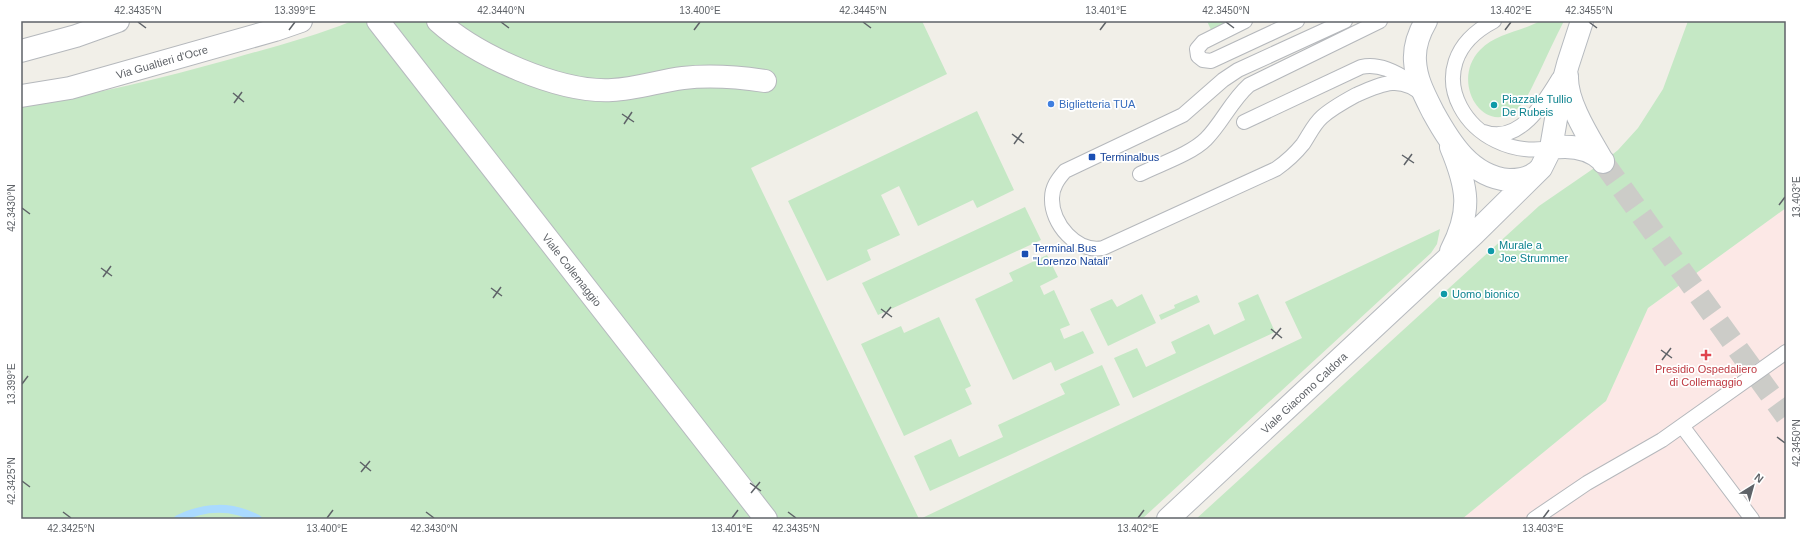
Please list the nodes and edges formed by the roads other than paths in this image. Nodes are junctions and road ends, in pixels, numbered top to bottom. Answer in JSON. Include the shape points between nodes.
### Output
{"nodes":[{"id":1,"x":118,"y":21,"type":"edge"},
{"id":2,"x":301,"y":21,"type":"edge"},
{"id":3,"x":378,"y":21,"type":"edge"},
{"id":4,"x":438,"y":21,"type":"edge"},
{"id":5,"x":1245,"y":21,"type":"edge"},
{"id":6,"x":1297,"y":21,"type":"edge"},
{"id":7,"x":1345,"y":21,"type":"edge"},
{"id":8,"x":1380,"y":21,"type":"edge"},
{"id":9,"x":1426,"y":21,"type":"edge"},
{"id":10,"x":1494,"y":21,"type":"edge"},
{"id":11,"x":1582,"y":21,"type":"edge"},
{"id":12,"x":21,"y":51,"type":"edge"},
{"id":13,"x":1568,"y":64,"type":"junction"},
{"id":14,"x":765,"y":81,"type":"dead end"},
{"id":15,"x":21,"y":96,"type":"edge"},
{"id":16,"x":1426,"y":98,"type":"junction"},
{"id":17,"x":1244,"y":122,"type":"dead end"},
{"id":18,"x":1478,"y":130,"type":"junction"},
{"id":19,"x":1446,"y":137,"type":"junction"},
{"id":20,"x":1551,"y":148,"type":"junction"},
{"id":21,"x":1536,"y":172,"type":"junction"},
{"id":22,"x":1140,"y":174,"type":"dead end"},
{"id":23,"x":1440,"y":267,"type":"junction"},
{"id":24,"x":1786,"y":352,"type":"edge"},
{"id":25,"x":1682,"y":426,"type":"junction"},
{"id":26,"x":766,"y":519,"type":"edge"},
{"id":27,"x":1168,"y":519,"type":"edge"},
{"id":28,"x":1534,"y":519,"type":"edge"},
{"id":29,"x":1752,"y":519,"type":"edge"}],
"edges":[{"from":1,"to":12,"type":"main road"},
{"from":2,"to":15,"type":"main road","name":"Via Gualtieri d'Ocre","via":[[70,88]]},
{"from":3,"to":26,"type":"main road","name":"Viale Collemaggio"},
{"from":4,"to":14,"type":"main road","via":[[457,36],[530,74],[586,90],[613,90],[706,76]]},
{"from":5,"to":6,"type":"lane","via":[[1202,43],[1197,49],[1198,56],[1210,61]]},
{"from":7,"to":16,"type":"lane","via":[[1238,70],[1183,115],[1065,171],[1054,185],[1052,197],[1054,209],[1065,232],[1084,247],[1103,248],[1276,169],[1293,155],[1323,116],[1379,85],[1392,82],[1403,84],[1417,90]]},
{"from":8,"to":22,"type":"lane","via":[[1248,86],[1233,101],[1205,140],[1188,152]]},
{"from":9,"to":16,"type":"main road","via":[[1418,37],[1415,60],[1419,83]]},
{"from":10,"to":18,"type":"lane","via":[[1468,40],[1454,64],[1456,94],[1465,113]]},
{"from":11,"to":13,"type":"main road","name":"Viale Giacomo Caldora"},
{"from":13,"to":18,"type":"lane","via":[[1547,97],[1525,123],[1513,131],[1499,135]]},
{"from":13,"to":20,"type":"main road","name":"Viale Giacomo Caldora"},
{"from":13,"to":20,"type":"main road","via":[[1567,84],[1570,97],[1604,162],[1596,154],[1583,149]]},
{"from":16,"to":17,"type":"lane","via":[[1417,87],[1395,72],[1378,66],[1366,66]]},
{"from":16,"to":19,"type":"main road"},
{"from":18,"to":20,"type":"lane","via":[[1508,147],[1531,150]]},
{"from":19,"to":21,"type":"main road","via":[[1465,159],[1486,173],[1512,180],[1524,179]]},
{"from":19,"to":23,"type":"main road","name":"Viale Giacomo Caldora","via":[[1461,173],[1466,208],[1461,230]]},
{"from":20,"to":21,"type":"main road","name":"Viale Giacomo Caldora","via":[[1544,164]]},
{"from":21,"to":23,"type":"main road","name":"Viale Giacomo Caldora"},
{"from":23,"to":27,"type":"main road","name":"Viale Giacomo Caldora"},
{"from":24,"to":25,"type":"lane"},
{"from":25,"to":28,"type":"lane","via":[[1587,483]]},
{"from":25,"to":29,"type":"lane"}]}
